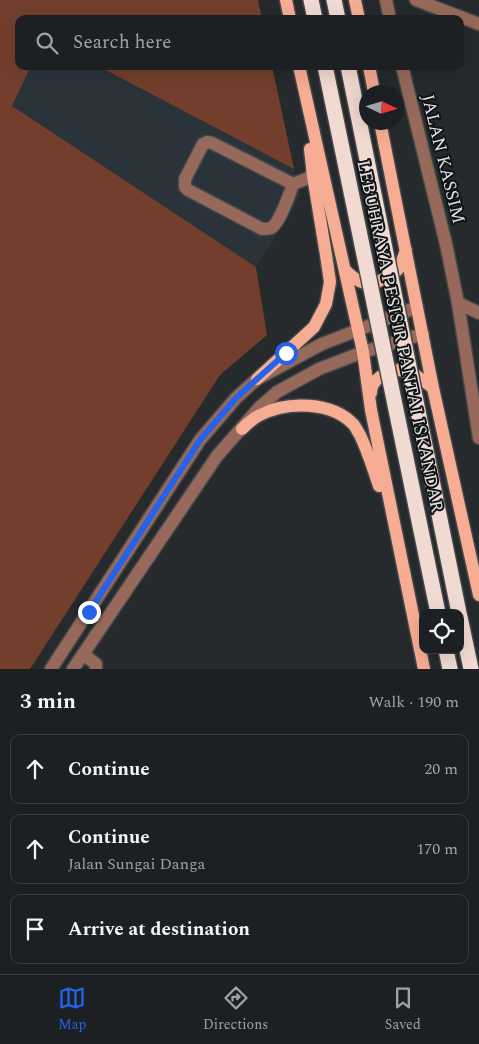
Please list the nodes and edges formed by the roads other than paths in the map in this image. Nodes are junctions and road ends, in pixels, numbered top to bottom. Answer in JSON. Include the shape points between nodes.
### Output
{"nodes":[{"id":1,"x":286,"y":0,"type":"edge"},
{"id":2,"x":311,"y":0,"type":"edge"},
{"id":3,"x":334,"y":0,"type":"edge"},
{"id":4,"x":355,"y":0,"type":"edge"},
{"id":5,"x":386,"y":0,"type":"edge"},
{"id":6,"x":416,"y":0,"type":"edge"},
{"id":7,"x":289,"y":15,"type":"edge"},
{"id":8,"x":314,"y":15,"type":"edge"},
{"id":9,"x":337,"y":15,"type":"edge"},
{"id":10,"x":358,"y":15,"type":"edge"},
{"id":11,"x":389,"y":15,"type":"edge"},
{"id":12,"x":449,"y":15,"type":"edge"},
{"id":13,"x":464,"y":20,"type":"edge"},
{"id":14,"x":479,"y":24,"type":"edge"},
{"id":15,"x":300,"y":70,"type":"edge"},
{"id":16,"x":326,"y":70,"type":"edge"},
{"id":17,"x":349,"y":70,"type":"edge"},
{"id":18,"x":370,"y":70,"type":"edge"},
{"id":19,"x":406,"y":70,"type":"edge"},
{"id":20,"x":373,"y":85,"type":"edge"},
{"id":21,"x":304,"y":90,"type":"junction"},
{"id":22,"x":382,"y":130,"type":"edge"},
{"id":23,"x":313,"y":176,"type":"junction"},
{"id":24,"x":293,"y":184,"type":"junction"},
{"id":25,"x":406,"y":250,"type":"junction"},
{"id":26,"x":344,"y":270,"type":"junction"},
{"id":27,"x":458,"y":303,"type":"junction"},
{"id":28,"x":417,"y":307,"type":"junction"},
{"id":29,"x":479,"y":313,"type":"edge"},
{"id":30,"x":358,"y":330,"type":"junction"},
{"id":31,"x":423,"y":334,"type":"junction"},
{"id":32,"x":363,"y":352,"type":"junction"},
{"id":33,"x":257,"y":379,"type":"junction"},
{"id":34,"x":433,"y":388,"type":"junction"},
{"id":35,"x":476,"y":407,"type":"edge"},
{"id":36,"x":372,"y":410,"type":"junction"},
{"id":37,"x":242,"y":429,"type":"junction"},
{"id":38,"x":479,"y":438,"type":"edge"},
{"id":39,"x":397,"y":540,"type":"junction"},
{"id":40,"x":479,"y":595,"type":"edge"},
{"id":41,"x":437,"y":609,"type":"edge"},
{"id":42,"x":458,"y":609,"type":"edge"},
{"id":43,"x":464,"y":636,"type":"edge"},
{"id":44,"x":83,"y":654,"type":"junction"},
{"id":45,"x":447,"y":654,"type":"edge"},
{"id":46,"x":52,"y":669,"type":"edge"},
{"id":47,"x":73,"y":669,"type":"edge"},
{"id":48,"x":96,"y":669,"type":"edge"},
{"id":49,"x":424,"y":669,"type":"edge"},
{"id":50,"x":450,"y":669,"type":"edge"},
{"id":51,"x":471,"y":669,"type":"edge"}],
"edges":[{"from":1,"to":7,"type":"main road"},
{"from":2,"to":8,"type":"highway"},
{"from":3,"to":9,"type":"highway"},
{"from":4,"to":10,"type":"main road"},
{"from":5,"to":11,"type":"street"},
{"from":6,"to":12,"type":"street"},
{"from":13,"to":14,"type":"street"},
{"from":15,"to":21,"type":"main road"},
{"from":16,"to":41,"type":"highway","name":"LEBUHRAYA PESISIR PANTAI ISKANDAR","bridge":true},
{"from":17,"to":42,"type":"highway","name":"LEBUHRAYA PESISIR PANTAI ISKANDAR","bridge":true},
{"from":18,"to":20,"type":"main road"},
{"from":19,"to":27,"type":"street","name":"JALAN KASSIM"},
{"from":21,"to":23,"type":"main road"},
{"from":21,"to":26,"type":"main road"},
{"from":22,"to":25,"type":"main road"},
{"from":23,"to":24,"type":"street"},
{"from":23,"to":33,"type":"main road","via":[[330,282],[326,304],[314,327]]},
{"from":24,"to":24,"type":"street","via":[[276,222],[271,228],[262,229],[188,190],[185,179],[207,142]]},
{"from":25,"to":26,"type":"main road","via":[[399,268],[392,276],[378,282],[366,284]]},
{"from":25,"to":28,"type":"main road"},
{"from":26,"to":30,"type":"main road"},
{"from":27,"to":29,"type":"street"},
{"from":27,"to":35,"type":"street","name":"JALAN KASSIM"},
{"from":28,"to":30,"type":"street"},
{"from":28,"to":31,"type":"main road"},
{"from":30,"to":32,"type":"main road"},
{"from":30,"to":33,"type":"street","via":[[322,344]]},
{"from":31,"to":32,"type":"street"},
{"from":31,"to":34,"type":"main road"},
{"from":32,"to":36,"type":"main road"},
{"from":32,"to":37,"type":"street","via":[[319,369],[277,392]]},
{"from":33,"to":46,"type":"street","via":[[200,440]]},
{"from":34,"to":36,"type":"main road","via":[[415,374],[401,369],[387,373],[374,380],[370,390]]},
{"from":34,"to":40,"type":"main road"},
{"from":35,"to":38,"type":"street","name":"JALAN KASSIM"},
{"from":36,"to":39,"type":"main road"},
{"from":37,"to":39,"type":"main road","via":[[259,415],[300,404],[340,415],[354,426],[368,452]]},
{"from":37,"to":44,"type":"street","via":[[217,456]]},
{"from":39,"to":49,"type":"main road"},
{"from":43,"to":51,"type":"highway"},
{"from":44,"to":47,"type":"street"},
{"from":44,"to":48,"type":"street","via":[[96,664]]},
{"from":45,"to":50,"type":"highway"}]}
